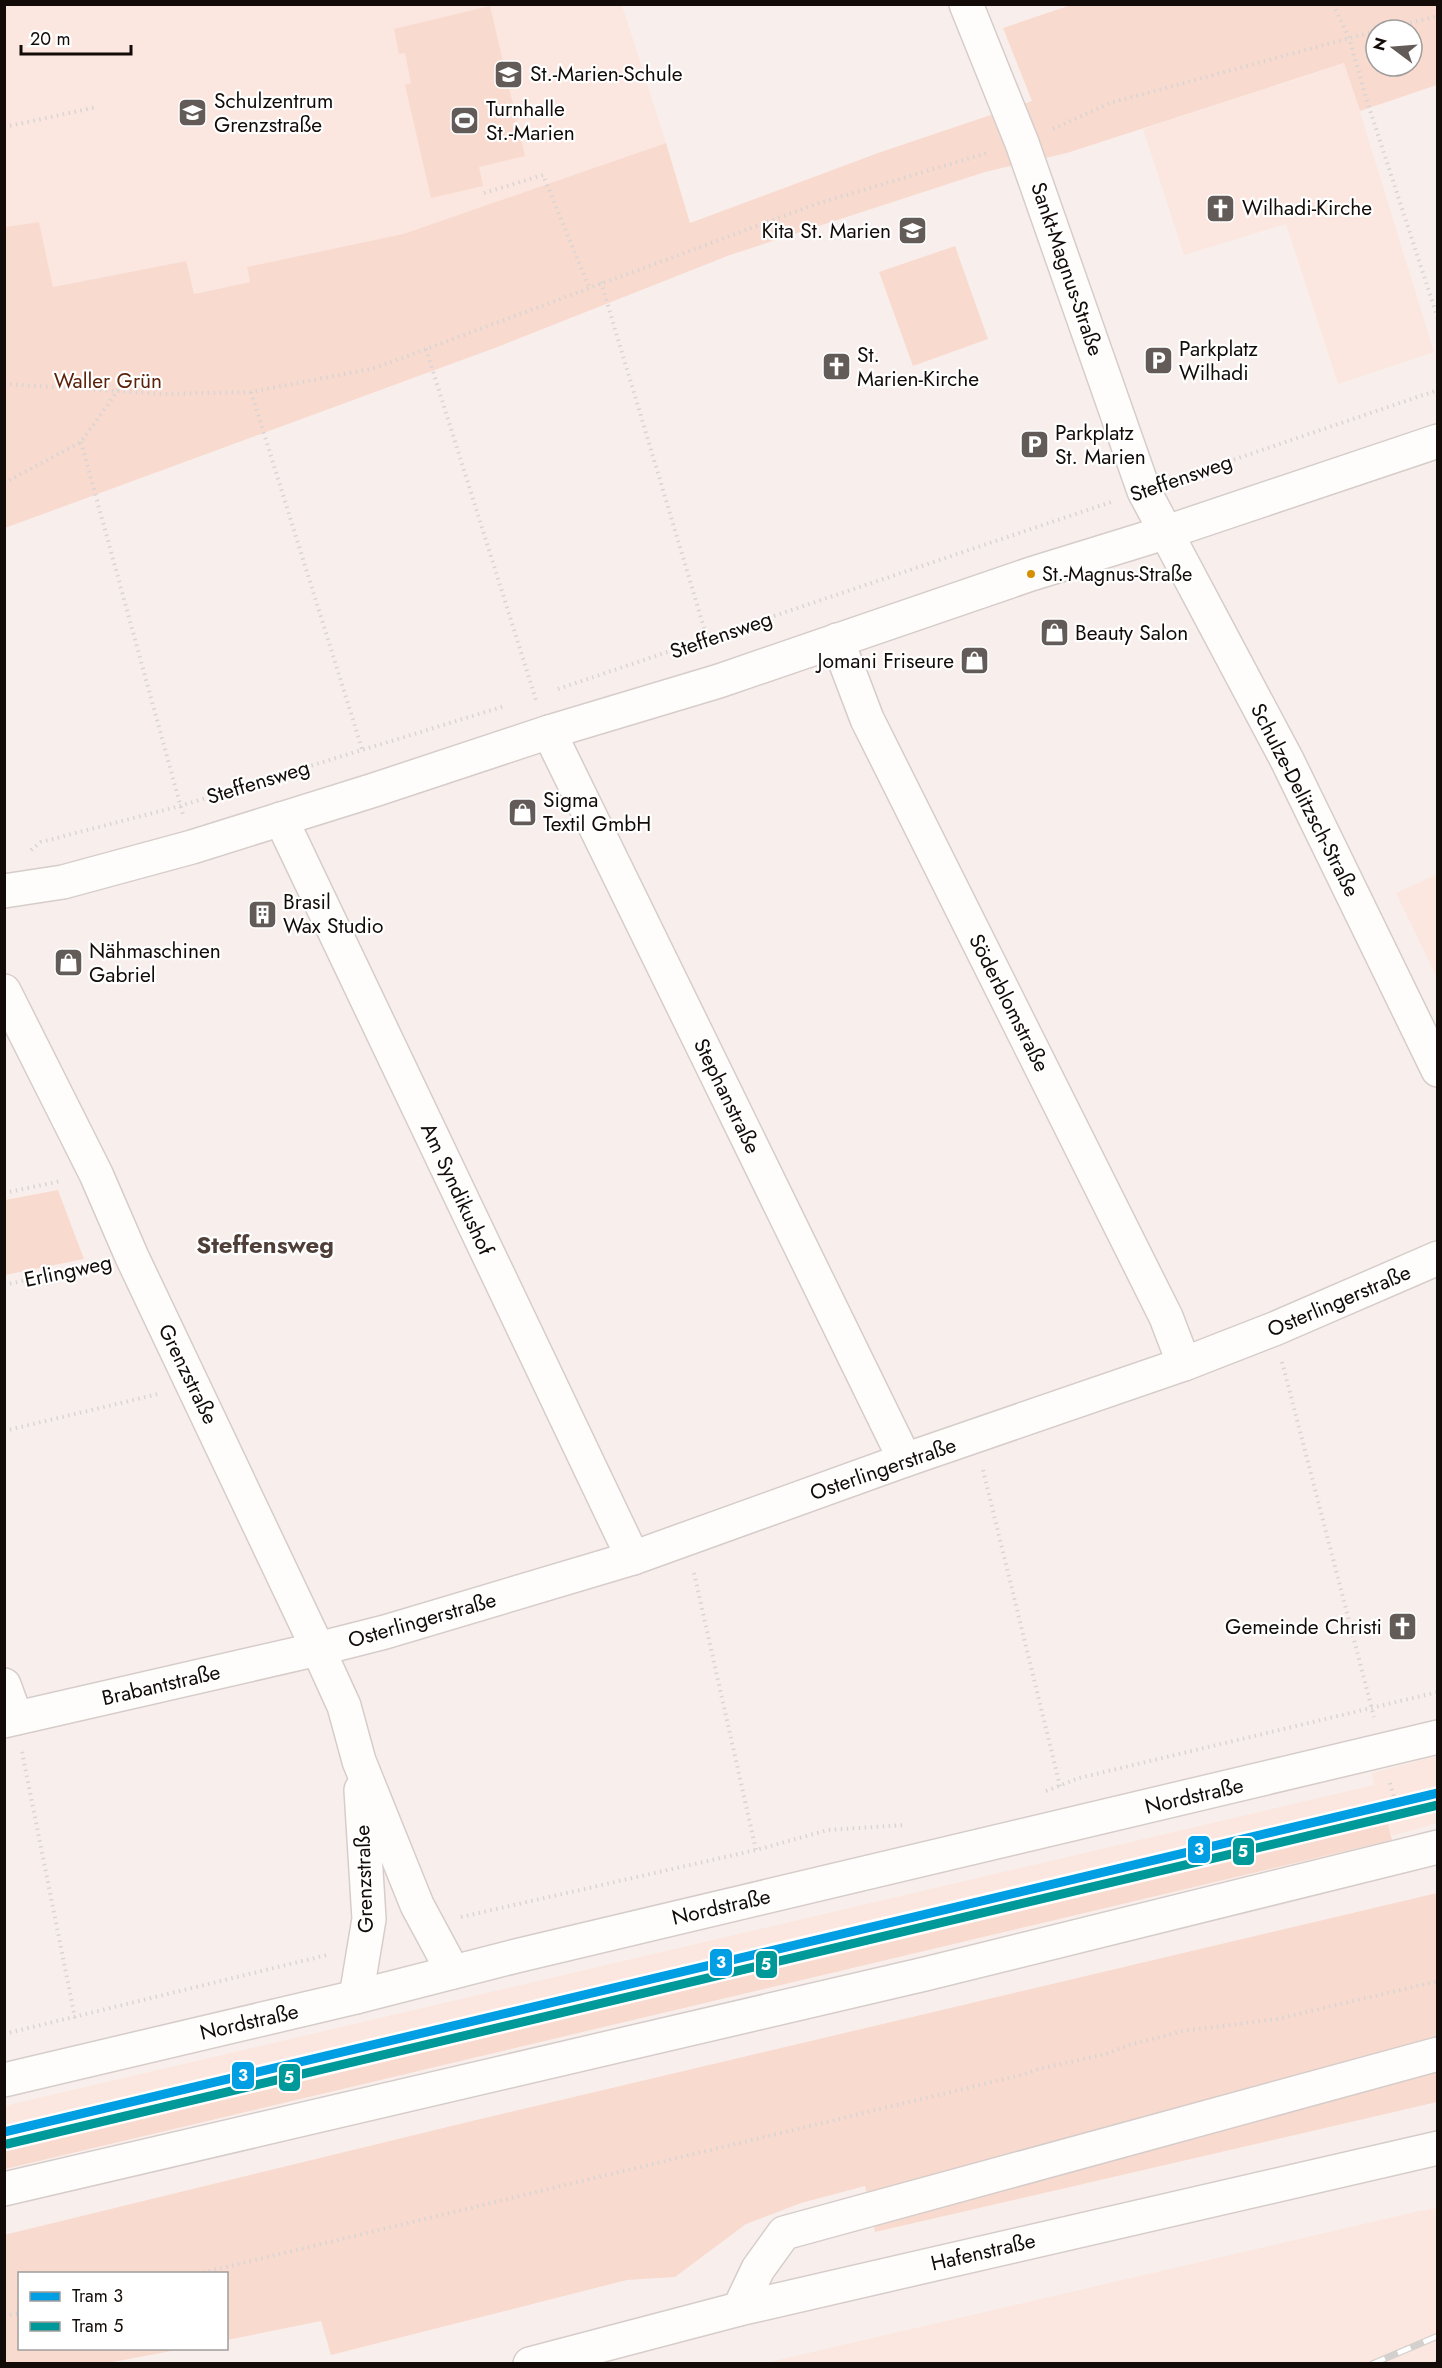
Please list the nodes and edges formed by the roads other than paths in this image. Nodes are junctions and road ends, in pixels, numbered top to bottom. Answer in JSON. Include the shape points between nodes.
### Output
{"nodes":[{"id":1,"x":966,"y":4,"type":"edge"},
{"id":2,"x":1437,"y":441,"type":"edge"},
{"id":3,"x":1167,"y":532,"type":"junction"},
{"id":4,"x":837,"y":640,"type":"junction"},
{"id":5,"x":549,"y":732,"type":"junction"},
{"id":6,"x":281,"y":819,"type":"junction"},
{"id":7,"x":4,"y":891,"type":"edge"},
{"id":8,"x":4,"y":991,"type":"edge"},
{"id":9,"x":1437,"y":1070,"type":"edge"},
{"id":10,"x":1437,"y":1258,"type":"edge"},
{"id":11,"x":1184,"y":1364,"type":"junction"},
{"id":12,"x":905,"y":1460,"type":"junction"},
{"id":13,"x":633,"y":1558,"type":"junction"},
{"id":14,"x":318,"y":1649,"type":"junction"},
{"id":15,"x":4,"y":1685,"type":"edge"},
{"id":16,"x":10,"y":1720,"type":"edge"},
{"id":17,"x":1437,"y":1737,"type":"edge"},
{"id":18,"x":359,"y":1761,"type":"junction"},
{"id":19,"x":1424,"y":1851,"type":"edge"},
{"id":20,"x":453,"y":1972,"type":"junction"},
{"id":21,"x":356,"y":1997,"type":"junction"},
{"id":22,"x":1437,"y":2054,"type":"edge"},
{"id":23,"x":4,"y":2080,"type":"edge"},
{"id":24,"x":1437,"y":2148,"type":"edge"},
{"id":25,"x":4,"y":2189,"type":"edge"},
{"id":26,"x":739,"y":2309,"type":"junction"},
{"id":27,"x":530,"y":2364,"type":"edge"}],
"edges":[{"from":1,"to":3,"type":"street","name":"Sankt-Magnus-Straße","via":[[1022,143],[1144,490]]},
{"from":2,"to":3,"type":"street","name":"Steffensweg"},
{"from":3,"to":4,"type":"street","name":"Steffensweg"},
{"from":3,"to":9,"type":"street","name":"Schulze-Delitzsch-Straße","via":[[1287,760]]},
{"from":4,"to":5,"type":"street","name":"Steffensweg","via":[[719,681]]},
{"from":4,"to":11,"type":"street","name":"Söderblomstraße","via":[[867,719],[1166,1317]]},
{"from":5,"to":6,"type":"street","name":"Steffensweg"},
{"from":5,"to":12,"type":"street","name":"Stephanstraße"},
{"from":6,"to":7,"type":"street","name":"Steffensweg","via":[[63,882]]},
{"from":6,"to":13,"type":"street","name":"Am Syndikushof"},
{"from":8,"to":14,"type":"street","name":"Grenzstraße","via":[[96,1174]]},
{"from":10,"to":11,"type":"street","name":"Osterlingerstraße"},
{"from":11,"to":12,"type":"street","name":"Osterlingerstraße"},
{"from":12,"to":13,"type":"street","name":"Osterlingerstraße"},
{"from":13,"to":14,"type":"street","name":"Osterlingerstraße"},
{"from":14,"to":16,"type":"street","name":"Brabantstraße"},
{"from":14,"to":18,"type":"street","name":"Grenzstraße","via":[[344,1706]]},
{"from":15,"to":16,"type":"street"},
{"from":17,"to":20,"type":"street","name":"Nordstraße"},
{"from":18,"to":20,"type":"street","name":"Grenzstraße","via":[[417,1905]]},
{"from":18,"to":21,"type":"street","name":"Grenzstraße","via":[[369,1919]]},
{"from":19,"to":25,"type":"street","via":[[925,1974]]},
{"from":20,"to":21,"type":"street","name":"Nordstraße"},
{"from":21,"to":23,"type":"street","name":"Nordstraße"},
{"from":22,"to":26,"type":"street","via":[[784,2233],[758,2269]]},
{"from":24,"to":26,"type":"street","name":"Hafenstraße"},
{"from":26,"to":27,"type":"street","name":"Hafenstraße"}]}
